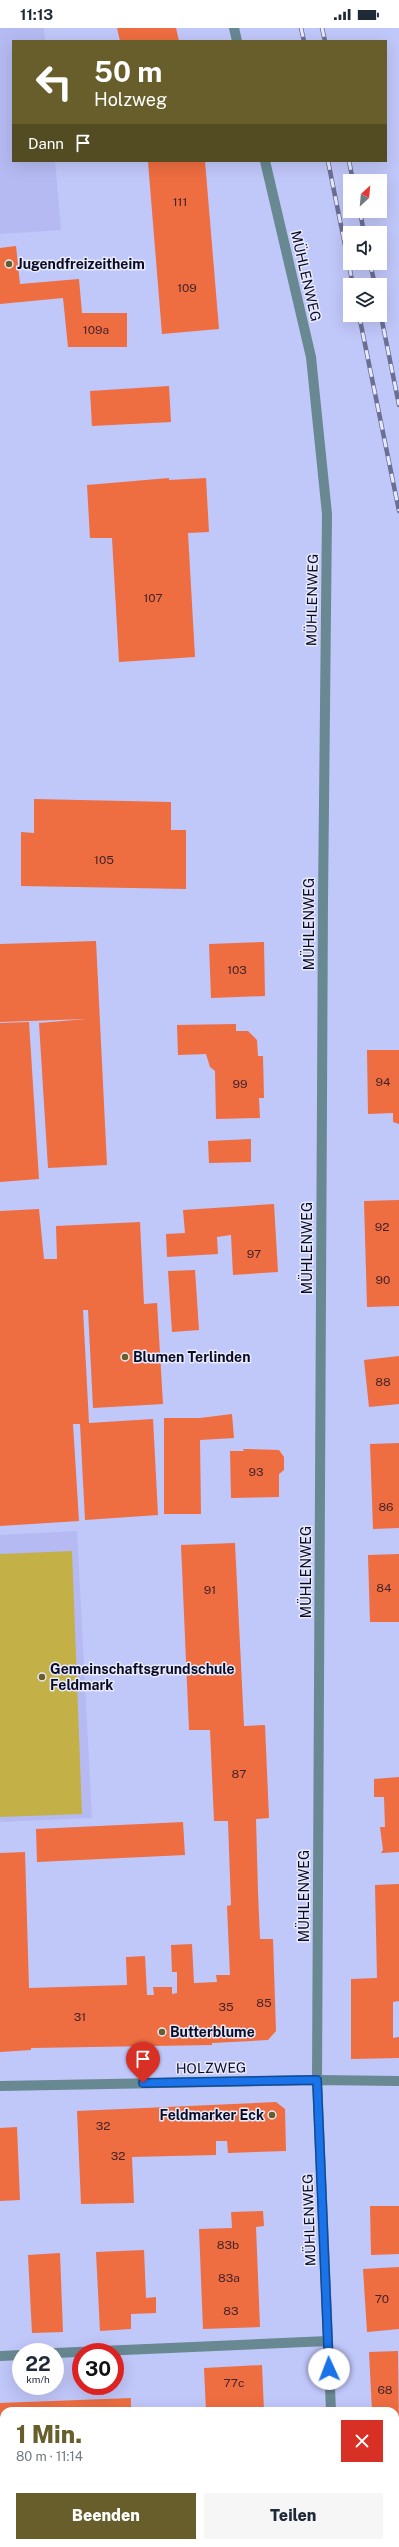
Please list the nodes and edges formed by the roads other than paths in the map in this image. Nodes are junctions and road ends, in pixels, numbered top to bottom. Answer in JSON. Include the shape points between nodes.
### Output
{"nodes":[{"id":1,"x":234,"y":28,"type":"edge"},
{"id":2,"x":237,"y":40,"type":"edge"},
{"id":3,"x":265,"y":162,"type":"edge"},
{"id":4,"x":317,"y":2080,"type":"junction"},
{"id":5,"x":399,"y":2081,"type":"edge"},
{"id":6,"x":0,"y":2086,"type":"edge"},
{"id":7,"x":328,"y":2341,"type":"junction"},
{"id":8,"x":64,"y":2353,"type":"edge"},
{"id":9,"x":12,"y":2355,"type":"edge"},
{"id":10,"x":0,"y":2356,"type":"edge"},
{"id":11,"x":331,"y":2407,"type":"edge"}],
"edges":[{"from":1,"to":2,"type":"street"},
{"from":3,"to":4,"type":"street","name":"MÜHLENWEG","via":[[311,357],[327,514]]},
{"from":4,"to":5,"type":"street","name":"HOLZWEG"},
{"from":4,"to":6,"type":"street","name":"HOLZWEG"},
{"from":4,"to":7,"type":"street","name":"MÜHLENWEG"},
{"from":7,"to":8,"type":"street"},
{"from":7,"to":11,"type":"street","name":"MÜHLENWEG"},
{"from":9,"to":10,"type":"street"}]}
